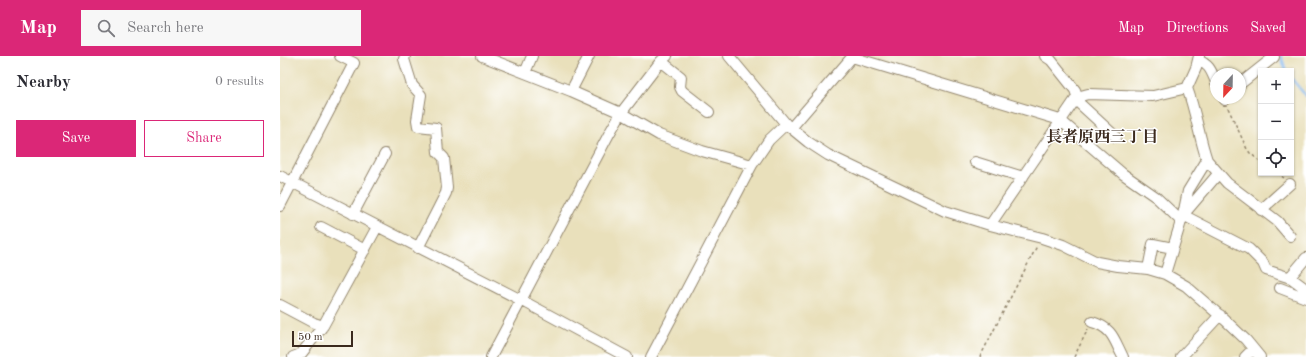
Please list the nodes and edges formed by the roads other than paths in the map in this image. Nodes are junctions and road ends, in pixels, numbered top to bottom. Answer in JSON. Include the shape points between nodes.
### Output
{"nodes":[{"id":1,"x":340,"y":56,"type":"edge"},
{"id":2,"x":405,"y":56,"type":"edge"},
{"id":3,"x":482,"y":56,"type":"edge"},
{"id":4,"x":532,"y":56,"type":"edge"},
{"id":5,"x":589,"y":56,"type":"edge"},
{"id":6,"x":729,"y":56,"type":"edge"},
{"id":7,"x":1046,"y":56,"type":"edge"},
{"id":8,"x":852,"y":57,"type":"edge"},
{"id":9,"x":1274,"y":57,"type":"dead end"},
{"id":10,"x":664,"y":58,"type":"edge"},
{"id":11,"x":1198,"y":58,"type":"edge"},
{"id":12,"x":1210,"y":69,"type":"edge"},
{"id":13,"x":525,"y":73,"type":"junction"},
{"id":14,"x":1246,"y":79,"type":"edge"},
{"id":15,"x":1186,"y":88,"type":"junction"},
{"id":16,"x":571,"y":91,"type":"junction"},
{"id":17,"x":1077,"y":97,"type":"junction"},
{"id":18,"x":709,"y":112,"type":"dead end"},
{"id":19,"x":621,"y":113,"type":"junction"},
{"id":20,"x":1060,"y":120,"type":"junction"},
{"id":21,"x":789,"y":126,"type":"junction"},
{"id":22,"x":1116,"y":137,"type":"dead end"},
{"id":23,"x":385,"y":154,"type":"dead end"},
{"id":24,"x":1207,"y":160,"type":"junction"},
{"id":25,"x":975,"y":162,"type":"dead end"},
{"id":26,"x":752,"y":165,"type":"junction"},
{"id":27,"x":1218,"y":174,"type":"junction"},
{"id":28,"x":280,"y":176,"type":"edge"},
{"id":29,"x":1022,"y":177,"type":"junction"},
{"id":30,"x":292,"y":183,"type":"junction"},
{"id":31,"x":1290,"y":184,"type":"dead end"},
{"id":32,"x":280,"y":206,"type":"edge"},
{"id":33,"x":1262,"y":210,"type":"junction"},
{"id":34,"x":353,"y":214,"type":"junction"},
{"id":35,"x":1182,"y":218,"type":"junction"},
{"id":36,"x":990,"y":226,"type":"junction"},
{"id":37,"x":321,"y":227,"type":"dead end"},
{"id":38,"x":377,"y":227,"type":"junction"},
{"id":39,"x":1290,"y":236,"type":"dead end"},
{"id":40,"x":418,"y":248,"type":"junction"},
{"id":41,"x":1173,"y":248,"type":"junction"},
{"id":42,"x":365,"y":250,"type":"junction"},
{"id":43,"x":1306,"y":258,"type":"edge"},
{"id":44,"x":1148,"y":270,"type":"junction"},
{"id":45,"x":1165,"y":274,"type":"junction"},
{"id":46,"x":1290,"y":277,"type":"junction"},
{"id":47,"x":1280,"y":288,"type":"dead end"},
{"id":48,"x":1306,"y":289,"type":"edge"},
{"id":49,"x":1306,"y":298,"type":"edge"},
{"id":50,"x":521,"y":300,"type":"junction"},
{"id":51,"x":280,"y":305,"type":"edge"},
{"id":52,"x":1220,"y":315,"type":"junction"},
{"id":53,"x":1092,"y":322,"type":"road end"},
{"id":54,"x":323,"y":326,"type":"junction"},
{"id":55,"x":1253,"y":349,"type":"junction"},
{"id":56,"x":299,"y":356,"type":"edge"},
{"id":57,"x":491,"y":357,"type":"edge"},
{"id":58,"x":627,"y":357,"type":"edge"},
{"id":59,"x":651,"y":357,"type":"edge"},
{"id":60,"x":1123,"y":357,"type":"edge"},
{"id":61,"x":1182,"y":357,"type":"edge"},
{"id":62,"x":1244,"y":357,"type":"edge"},
{"id":63,"x":1260,"y":357,"type":"edge"}],
"edges":[{"from":1,"to":30,"type":"street","via":[[354,63]]},
{"from":2,"to":40,"type":"street","via":[[412,85],[421,95],[418,126],[436,128],[438,152],[444,158],[447,188]]},
{"from":3,"to":13,"type":"street"},
{"from":4,"to":13,"type":"street"},
{"from":5,"to":16,"type":"street"},
{"from":6,"to":21,"type":"street"},
{"from":7,"to":17,"type":"street","via":[[1075,90]]},
{"from":8,"to":20,"type":"street"},
{"from":8,"to":21,"type":"street"},
{"from":9,"to":14,"type":"street"},
{"from":10,"to":18,"type":"street","via":[[681,77],[682,91]]},
{"from":10,"to":19,"type":"street"},
{"from":11,"to":12,"type":"street"},
{"from":11,"to":15,"type":"street"},
{"from":13,"to":16,"type":"street"},
{"from":15,"to":17,"type":"street","via":[[1153,96],[1088,94]]},
{"from":15,"to":24,"type":"street","via":[[1192,100],[1200,141]]},
{"from":16,"to":19,"type":"street"},
{"from":17,"to":20,"type":"street"},
{"from":17,"to":22,"type":"street","via":[[1080,104]]},
{"from":19,"to":26,"type":"street","via":[[659,135]]},
{"from":19,"to":50,"type":"street"},
{"from":20,"to":29,"type":"street"},
{"from":20,"to":35,"type":"street","via":[[1123,174]]},
{"from":21,"to":26,"type":"street","via":[[769,140]]},
{"from":21,"to":36,"type":"street","via":[[808,142],[852,168],[945,210]]},
{"from":23,"to":34,"type":"street"},
{"from":24,"to":27,"type":"street"},
{"from":24,"to":35,"type":"street","via":[[1188,192]]},
{"from":25,"to":29,"type":"street"},
{"from":26,"to":59,"type":"street"},
{"from":27,"to":33,"type":"street"},
{"from":27,"to":35,"type":"street"},
{"from":28,"to":30,"type":"street"},
{"from":29,"to":36,"type":"street"},
{"from":30,"to":32,"type":"street"},
{"from":30,"to":34,"type":"street"},
{"from":31,"to":33,"type":"street"},
{"from":33,"to":39,"type":"street"},
{"from":34,"to":38,"type":"street"},
{"from":35,"to":41,"type":"street"},
{"from":35,"to":46,"type":"street","via":[[1249,249],[1263,263],[1266,270]]},
{"from":36,"to":44,"type":"street","via":[[1042,238],[1097,262]]},
{"from":37,"to":42,"type":"street"},
{"from":38,"to":40,"type":"street"},
{"from":38,"to":42,"type":"street"},
{"from":40,"to":50,"type":"street"},
{"from":41,"to":44,"type":"street","via":[[1153,244]]},
{"from":41,"to":45,"type":"street"},
{"from":42,"to":54,"type":"street"},
{"from":43,"to":46,"type":"street"},
{"from":44,"to":45,"type":"street"},
{"from":45,"to":52,"type":"street","via":[[1186,286]]},
{"from":46,"to":48,"type":"street"},
{"from":47,"to":49,"type":"street"},
{"from":50,"to":57,"type":"street"},
{"from":50,"to":58,"type":"street"},
{"from":51,"to":54,"type":"street"},
{"from":52,"to":55,"type":"street"},
{"from":52,"to":61,"type":"street"},
{"from":53,"to":60,"type":"street","via":[[1100,324],[1114,337]]},
{"from":54,"to":56,"type":"street"},
{"from":55,"to":62,"type":"street"},
{"from":55,"to":63,"type":"street"}]}
